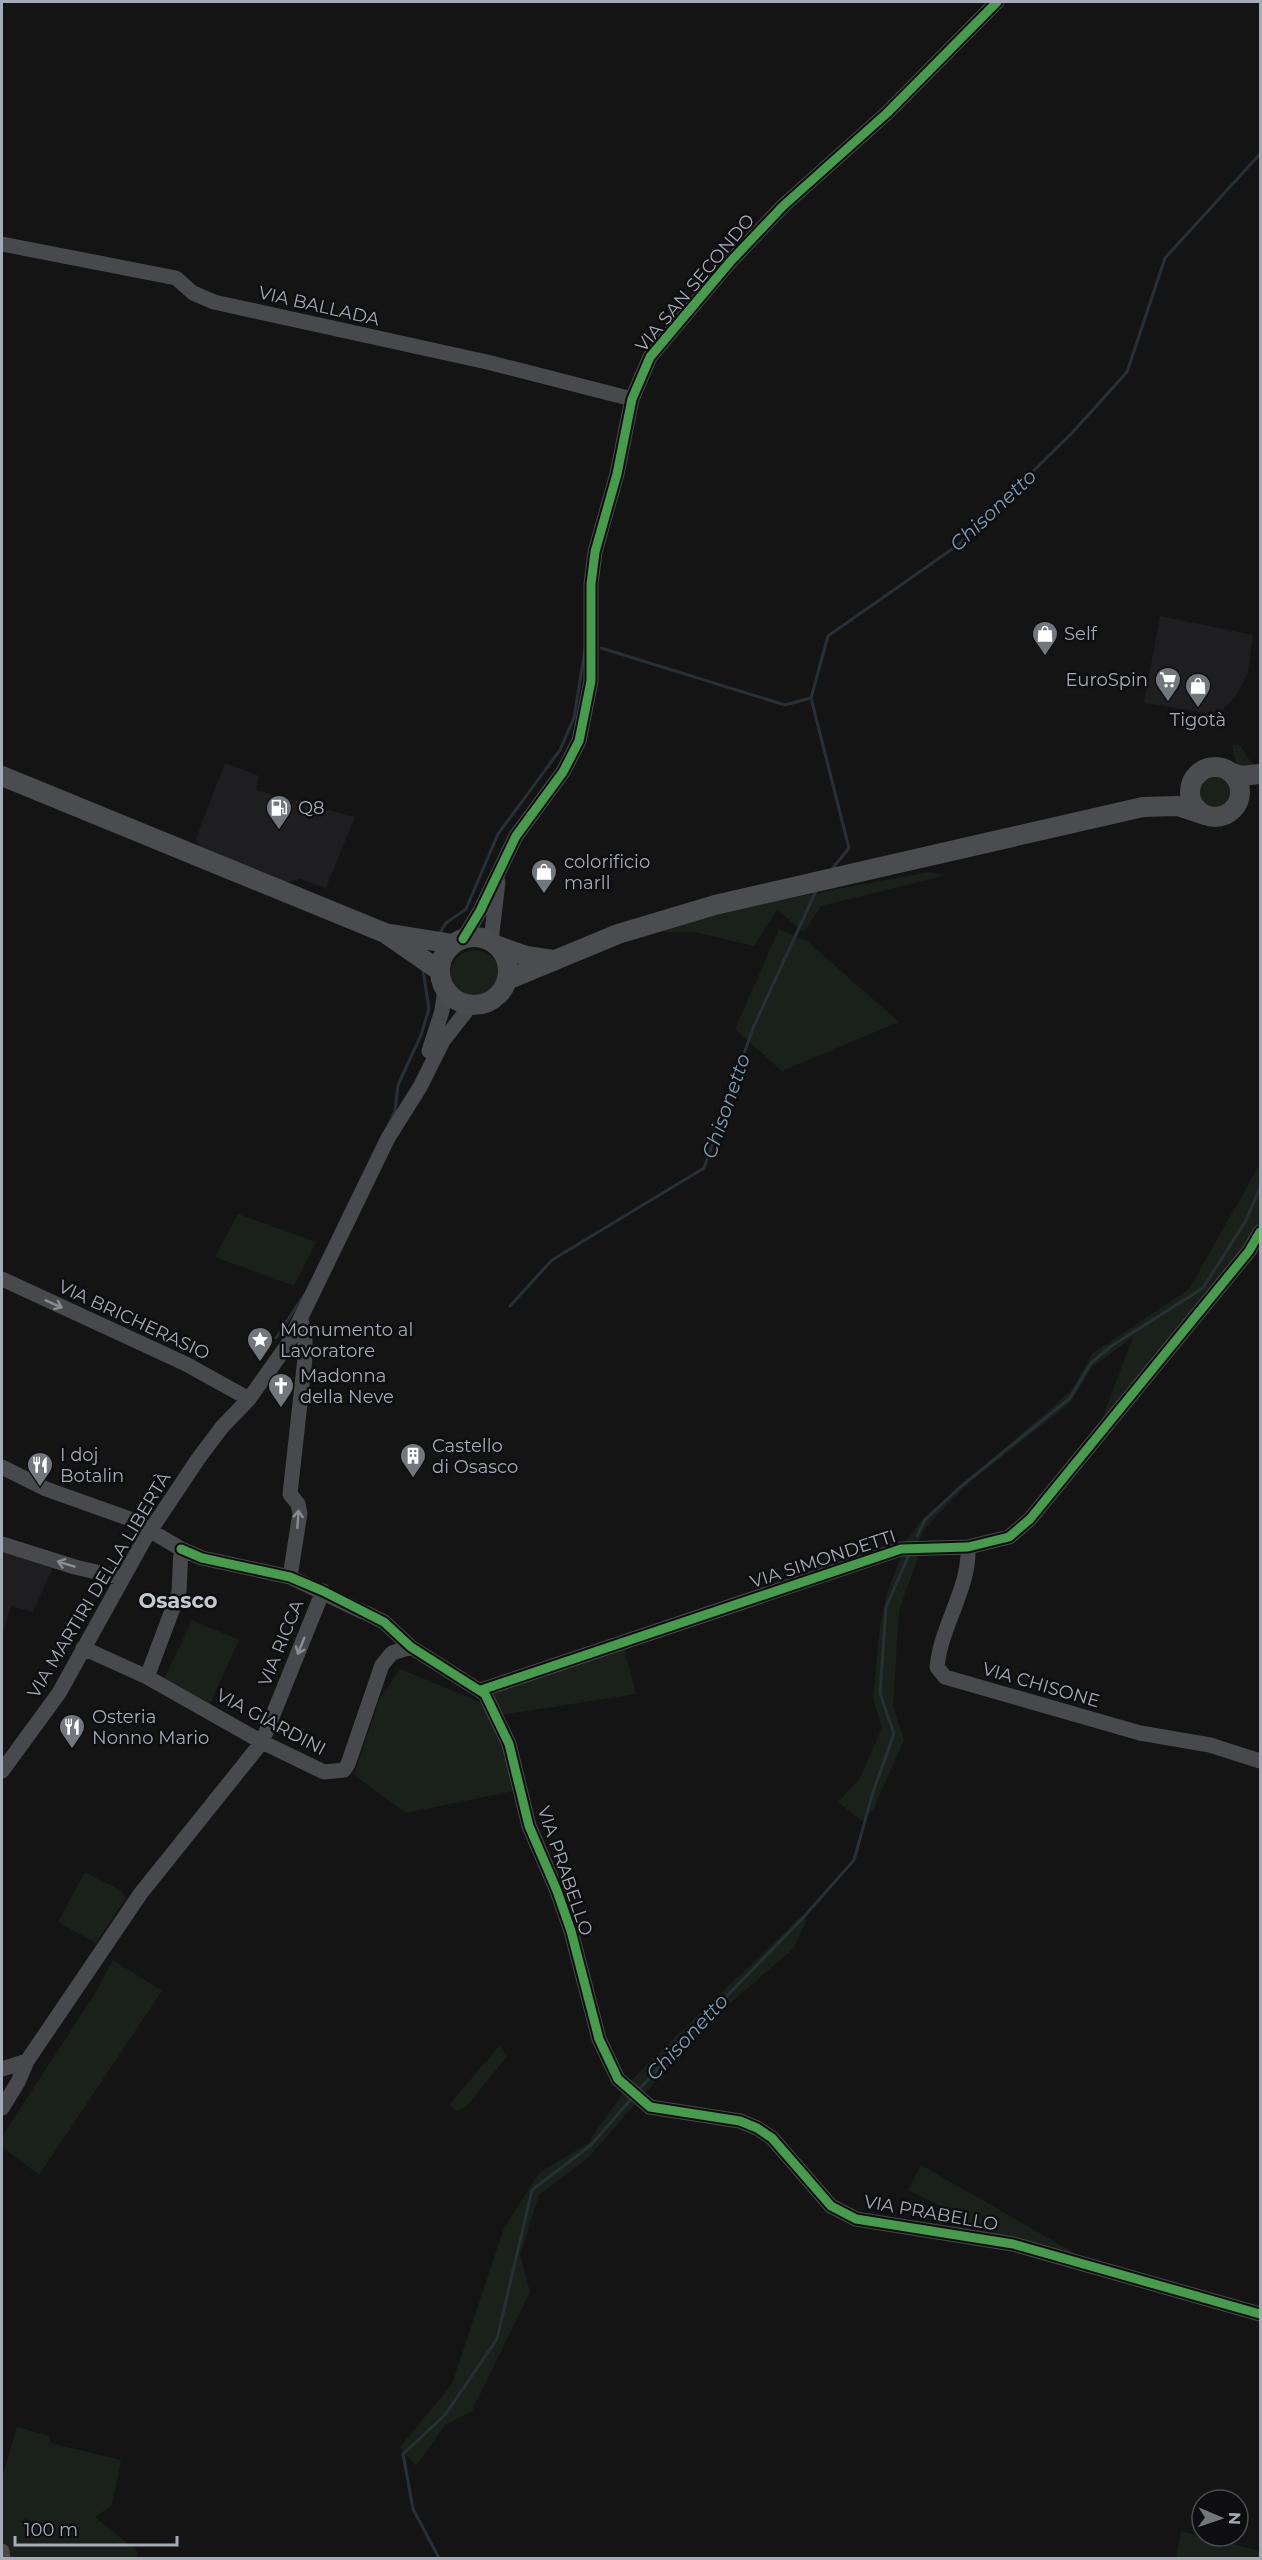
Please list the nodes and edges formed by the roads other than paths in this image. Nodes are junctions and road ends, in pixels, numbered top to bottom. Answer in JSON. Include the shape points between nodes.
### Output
{"nodes":[{"id":1,"x":997,"y":2,"type":"edge"},
{"id":2,"x":2,"y":244,"type":"edge"},
{"id":3,"x":632,"y":399,"type":"junction"},
{"id":4,"x":1232,"y":773,"type":"junction"},
{"id":5,"x":1260,"y":774,"type":"edge"},
{"id":6,"x":2,"y":776,"type":"edge"},
{"id":7,"x":1193,"y":779,"type":"junction"},
{"id":8,"x":1260,"y":784,"type":"edge"},
{"id":9,"x":1240,"y":793,"type":"junction"},
{"id":10,"x":1143,"y":807,"type":"junction"},
{"id":11,"x":1204,"y":815,"type":"junction"},
{"id":12,"x":499,"y":867,"type":"junction"},
{"id":13,"x":385,"y":933,"type":"junction"},
{"id":14,"x":458,"y":941,"type":"junction"},
{"id":15,"x":495,"y":944,"type":"junction"},
{"id":16,"x":556,"y":960,"type":"junction"},
{"id":17,"x":443,"y":979,"type":"junction"},
{"id":18,"x":507,"y":980,"type":"junction"},
{"id":19,"x":471,"y":1005,"type":"junction"},
{"id":20,"x":406,"y":1107,"type":"junction"},
{"id":21,"x":1260,"y":1232,"type":"edge"},
{"id":22,"x":2,"y":1280,"type":"edge"},
{"id":23,"x":301,"y":1319,"type":"junction"},
{"id":24,"x":249,"y":1399,"type":"junction"},
{"id":25,"x":2,"y":1467,"type":"edge"},
{"id":26,"x":152,"y":1529,"type":"junction"},
{"id":27,"x":2,"y":1544,"type":"edge"},
{"id":28,"x":968,"y":1547,"type":"junction"},
{"id":29,"x":181,"y":1549,"type":"junction"},
{"id":30,"x":290,"y":1577,"type":"junction"},
{"id":31,"x":122,"y":1578,"type":"junction"},
{"id":32,"x":323,"y":1591,"type":"junction"},
{"id":33,"x":411,"y":1647,"type":"junction"},
{"id":34,"x":83,"y":1648,"type":"junction"},
{"id":35,"x":147,"y":1677,"type":"junction"},
{"id":36,"x":481,"y":1690,"type":"junction"},
{"id":37,"x":262,"y":1742,"type":"junction"},
{"id":38,"x":1260,"y":1761,"type":"edge"},
{"id":39,"x":2,"y":1771,"type":"edge"},
{"id":40,"x":27,"y":2061,"type":"junction"},
{"id":41,"x":2,"y":2069,"type":"edge"},
{"id":42,"x":2,"y":2108,"type":"edge"},
{"id":43,"x":1260,"y":2314,"type":"edge"},
{"id":44,"x":2,"y":2551,"type":"edge"},
{"id":45,"x":3,"y":2559,"type":"edge"}],
"edges":[{"from":1,"to":3,"type":"street","name":"VIA SAN SECONDO","via":[[887,113],[783,206],[730,262],[650,357]]},
{"from":2,"to":3,"type":"street","name":"VIA BALLADA","via":[[176,278],[193,293],[214,302],[487,362]]},
{"from":3,"to":12,"type":"street","name":"VIA SAN SECONDO","via":[[617,474],[595,552],[591,584],[591,681],[579,741],[563,772],[516,836]]},
{"from":4,"to":5,"type":"main road"},
{"from":4,"to":7,"type":"main road","via":[[1222,767],[1209,767]]},
{"from":4,"to":9,"type":"main road"},
{"from":6,"to":13,"type":"main road"},
{"from":7,"to":10,"type":"main road","via":[[1179,791]]},
{"from":7,"to":11,"type":"main road","via":[[1193,803]]},
{"from":8,"to":9,"type":"main road"},
{"from":9,"to":11,"type":"main road","via":[[1239,801],[1228,813],[1221,817]]},
{"from":10,"to":11,"type":"main road","via":[[1178,806]]},
{"from":10,"to":16,"type":"main road","via":[[715,905],[618,934]]},
{"from":12,"to":14,"type":"street","name":"VIA SAN SECONDO","via":[[480,911]]},
{"from":12,"to":15,"type":"street"},
{"from":13,"to":14,"type":"main road"},
{"from":13,"to":17,"type":"main road"},
{"from":14,"to":15,"type":"main road","via":[[472,937]]},
{"from":14,"to":17,"type":"main road","via":[[446,951]]},
{"from":15,"to":16,"type":"main road","via":[[526,956]]},
{"from":15,"to":18,"type":"main road","via":[[507,962]]},
{"from":16,"to":18,"type":"main road"},
{"from":17,"to":19,"type":"main road","via":[[452,996]]},
{"from":17,"to":20,"type":"street","via":[[435,1034]]},
{"from":18,"to":19,"type":"main road","via":[[489,1002]]},
{"from":19,"to":20,"type":"street","via":[[443,1041]]},
{"from":20,"to":23,"type":"street","name":"VIA MARTIRI DELLA LIBERTÀ","via":[[360,1191]]},
{"from":21,"to":28,"type":"street","name":"VIA SIMONDETTI","via":[[1144,1383],[1030,1519],[1009,1537]]},
{"from":22,"to":24,"type":"street","name":"VIA BRICHERASIO","one_way":true,"via":[[186,1364]]},
{"from":23,"to":24,"type":"street","name":"VIA MARTIRI DELLA LIBERTÀ"},
{"from":30,"to":23,"type":"street","one_way":true,"via":[[300,1513],[290,1494],[305,1358]]},
{"from":24,"to":26,"type":"street","name":"VIA MARTIRI DELLA LIBERTÀ","via":[[222,1427]]},
{"from":25,"to":26,"type":"street","via":[[46,1489]]},
{"from":26,"to":29,"type":"street"},
{"from":26,"to":31,"type":"street","name":"VIA MARTIRI DELLA LIBERTÀ"},
{"from":31,"to":27,"type":"street","one_way":true},
{"from":28,"to":36,"type":"street","name":"VIA SIMONDETTI","via":[[901,1549]]},
{"from":28,"to":38,"type":"street","name":"VIA CHISONE","via":[[969,1565],[938,1651],[937,1667],[945,1677],[1119,1727],[1210,1745]]},
{"from":29,"to":30,"type":"street","via":[[202,1558]]},
{"from":29,"to":35,"type":"street","via":[[179,1592]]},
{"from":30,"to":32,"type":"street"},
{"from":31,"to":34,"type":"street","name":"VIA MARTIRI DELLA LIBERTÀ"},
{"from":32,"to":33,"type":"street","via":[[384,1622]]},
{"from":32,"to":37,"type":"street","name":"VIA RICCA","one_way":true},
{"from":33,"to":36,"type":"street"},
{"from":33,"to":37,"type":"street","name":"VIA GIARDINI","via":[[392,1653],[382,1665],[344,1770],[324,1773]]},
{"from":34,"to":35,"type":"street","name":"VIA GIARDINI"},
{"from":34,"to":39,"type":"street","name":"VIA MARTIRI DELLA LIBERTÀ","via":[[59,1693]]},
{"from":35,"to":37,"type":"street","name":"VIA GIARDINI"},
{"from":36,"to":43,"type":"street","name":"VIA PRABELLO","via":[[509,1744],[529,1826],[571,1931],[599,2039],[618,2079],[640,2099],[650,2107],[740,2121],[758,2128],[772,2138],[831,2206],[856,2219],[1013,2244]]},
{"from":37,"to":40,"type":"street","name":"VIA RICCA","via":[[141,1893]]},
{"from":40,"to":41,"type":"street"},
{"from":40,"to":42,"type":"street","name":"VIA RICCA"},
{"from":44,"to":45,"type":"street"}]}
